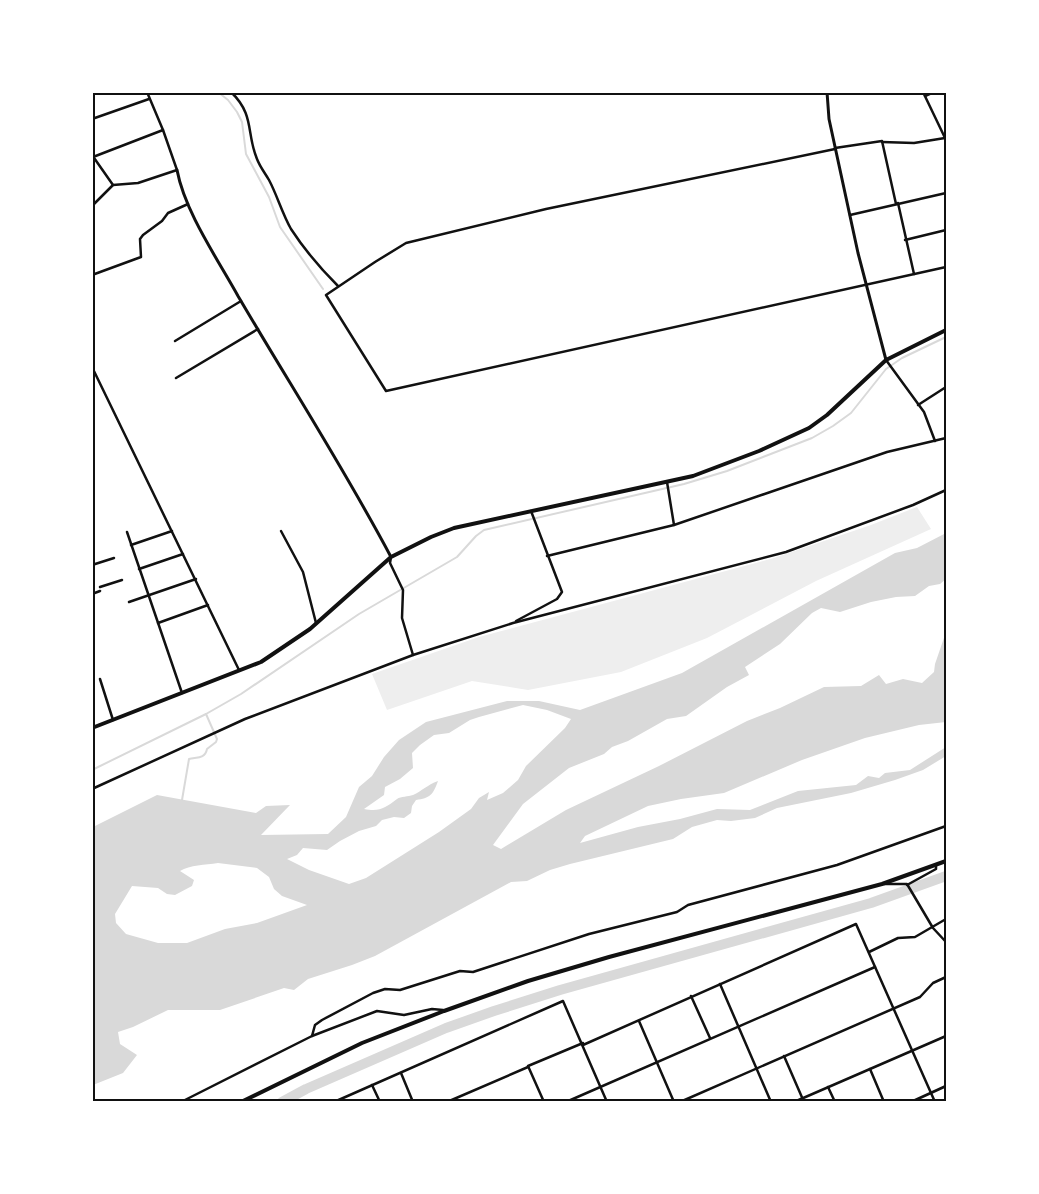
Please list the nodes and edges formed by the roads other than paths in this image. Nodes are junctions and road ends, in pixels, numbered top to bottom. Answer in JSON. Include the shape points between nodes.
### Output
{"nodes":[{"id":1,"x":147,"y":92,"type":"edge"},
{"id":2,"x":231,"y":92,"type":"edge"},
{"id":3,"x":827,"y":92,"type":"edge"},
{"id":4,"x":934,"y":92,"type":"edge"},
{"id":5,"x":924,"y":94,"type":"edge"},
{"id":6,"x":150,"y":99,"type":"junction"},
{"id":7,"x":92,"y":120,"type":"edge"},
{"id":8,"x":163,"y":130,"type":"junction"},
{"id":9,"x":946,"y":139,"type":"edge"},
{"id":10,"x":882,"y":142,"type":"junction"},
{"id":11,"x":835,"y":148,"type":"junction"},
{"id":12,"x":93,"y":156,"type":"edge"},
{"id":13,"x":177,"y":170,"type":"junction"},
{"id":14,"x":113,"y":185,"type":"junction"},
{"id":15,"x":946,"y":193,"type":"edge"},
{"id":16,"x":188,"y":204,"type":"junction"},
{"id":17,"x":897,"y":204,"type":"junction"},
{"id":18,"x":93,"y":205,"type":"edge"},
{"id":19,"x":850,"y":215,"type":"junction"},
{"id":20,"x":946,"y":230,"type":"edge"},
{"id":21,"x":905,"y":240,"type":"junction"},
{"id":22,"x":946,"y":267,"type":"edge"},
{"id":23,"x":914,"y":274,"type":"junction"},
{"id":24,"x":92,"y":275,"type":"edge"},
{"id":25,"x":865,"y":284,"type":"junction"},
{"id":26,"x":338,"y":286,"type":"junction"},
{"id":27,"x":242,"y":301,"type":"junction"},
{"id":28,"x":258,"y":329,"type":"junction"},
{"id":29,"x":946,"y":330,"type":"edge"},
{"id":30,"x":175,"y":342,"type":"dead end"},
{"id":31,"x":886,"y":360,"type":"junction"},
{"id":32,"x":92,"y":367,"type":"edge"},
{"id":33,"x":176,"y":378,"type":"dead end"},
{"id":34,"x":946,"y":387,"type":"edge"},
{"id":35,"x":918,"y":405,"type":"junction"},
{"id":36,"x":946,"y":438,"type":"edge"},
{"id":37,"x":935,"y":441,"type":"junction"},
{"id":38,"x":667,"y":482,"type":"junction"},
{"id":39,"x":946,"y":490,"type":"edge"},
{"id":40,"x":531,"y":512,"type":"junction"},
{"id":41,"x":674,"y":525,"type":"junction"},
{"id":42,"x":172,"y":531,"type":"junction"},
{"id":43,"x":281,"y":531,"type":"dead end"},
{"id":44,"x":127,"y":532,"type":"dead end"},
{"id":45,"x":131,"y":545,"type":"junction"},
{"id":46,"x":183,"y":554,"type":"junction"},
{"id":47,"x":547,"y":556,"type":"junction"},
{"id":48,"x":391,"y":557,"type":"junction"},
{"id":49,"x":114,"y":558,"type":"dead end"},
{"id":50,"x":92,"y":564,"type":"edge"},
{"id":51,"x":139,"y":569,"type":"junction"},
{"id":52,"x":196,"y":579,"type":"junction"},
{"id":53,"x":122,"y":580,"type":"dead end"},
{"id":54,"x":100,"y":587,"type":"dead end"},
{"id":55,"x":100,"y":591,"type":"dead end"},
{"id":56,"x":92,"y":594,"type":"edge"},
{"id":57,"x":148,"y":595,"type":"junction"},
{"id":58,"x":129,"y":602,"type":"dead end"},
{"id":59,"x":208,"y":605,"type":"junction"},
{"id":60,"x":158,"y":623,"type":"junction"},
{"id":61,"x":316,"y":623,"type":"junction"},
{"id":62,"x":513,"y":623,"type":"junction"},
{"id":63,"x":413,"y":656,"type":"junction"},
{"id":64,"x":240,"y":671,"type":"junction"},
{"id":65,"x":100,"y":679,"type":"dead end"},
{"id":66,"x":182,"y":693,"type":"junction"},
{"id":67,"x":114,"y":721,"type":"junction"},
{"id":68,"x":92,"y":728,"type":"edge"},
{"id":69,"x":92,"y":790,"type":"edge"},
{"id":70,"x":946,"y":826,"type":"edge"},
{"id":71,"x":946,"y":861,"type":"edge"},
{"id":72,"x":936,"y":865,"type":"junction"},
{"id":73,"x":882,"y":884,"type":"junction"},
{"id":74,"x":907,"y":885,"type":"junction"},
{"id":75,"x":946,"y":919,"type":"edge"},
{"id":76,"x":932,"y":928,"type":"junction"},
{"id":77,"x":946,"y":942,"type":"edge"},
{"id":78,"x":868,"y":952,"type":"junction"},
{"id":79,"x":875,"y":967,"type":"junction"},
{"id":80,"x":946,"y":977,"type":"edge"},
{"id":81,"x":720,"y":984,"type":"junction"},
{"id":82,"x":691,"y":996,"type":"junction"},
{"id":83,"x":894,"y":1009,"type":"junction"},
{"id":84,"x":444,"y":1011,"type":"junction"},
{"id":85,"x":638,"y":1020,"type":"junction"},
{"id":86,"x":738,"y":1026,"type":"junction"},
{"id":87,"x":312,"y":1036,"type":"junction"},
{"id":88,"x":946,"y":1036,"type":"edge"},
{"id":89,"x":710,"y":1038,"type":"junction"},
{"id":90,"x":583,"y":1044,"type":"junction"},
{"id":91,"x":913,"y":1050,"type":"junction"},
{"id":92,"x":784,"y":1056,"type":"junction"},
{"id":93,"x":656,"y":1062,"type":"junction"},
{"id":94,"x":528,"y":1066,"type":"junction"},
{"id":95,"x":756,"y":1068,"type":"junction"},
{"id":96,"x":870,"y":1069,"type":"junction"},
{"id":97,"x":401,"y":1072,"type":"junction"},
{"id":98,"x":372,"y":1085,"type":"junction"},
{"id":99,"x":601,"y":1086,"type":"junction"},
{"id":100,"x":946,"y":1086,"type":"edge"},
{"id":101,"x":828,"y":1087,"type":"junction"},
{"id":102,"x":931,"y":1092,"type":"junction"},
{"id":103,"x":804,"y":1100,"type":"edge"},
{"id":104,"x":336,"y":1101,"type":"edge"},
{"id":105,"x":181,"y":1102,"type":"edge"},
{"id":106,"x":241,"y":1102,"type":"edge"},
{"id":107,"x":380,"y":1102,"type":"edge"},
{"id":108,"x":413,"y":1102,"type":"edge"},
{"id":109,"x":447,"y":1102,"type":"edge"},
{"id":110,"x":544,"y":1102,"type":"edge"},
{"id":111,"x":566,"y":1102,"type":"edge"},
{"id":112,"x":608,"y":1102,"type":"edge"},
{"id":113,"x":674,"y":1102,"type":"edge"},
{"id":114,"x":680,"y":1102,"type":"edge"},
{"id":115,"x":771,"y":1102,"type":"edge"},
{"id":116,"x":794,"y":1102,"type":"edge"},
{"id":117,"x":835,"y":1102,"type":"edge"},
{"id":118,"x":884,"y":1102,"type":"edge"},
{"id":119,"x":911,"y":1102,"type":"edge"},
{"id":120,"x":935,"y":1102,"type":"edge"}],
"edges":[{"from":1,"to":6,"type":"street"},
{"from":2,"to":26,"type":"street","via":[[246,113],[257,160],[292,230]]},
{"from":3,"to":11,"type":"street"},
{"from":4,"to":5,"type":"street"},
{"from":5,"to":9,"type":"street"},
{"from":6,"to":7,"type":"street"},
{"from":6,"to":8,"type":"street"},
{"from":8,"to":12,"type":"street"},
{"from":8,"to":13,"type":"street"},
{"from":9,"to":10,"type":"street"},
{"from":10,"to":11,"type":"street"},
{"from":10,"to":17,"type":"street"},
{"from":11,"to":19,"type":"street"},
{"from":11,"to":26,"type":"street","via":[[546,209],[406,243]]},
{"from":12,"to":14,"type":"street"},
{"from":13,"to":14,"type":"street","via":[[138,183]]},
{"from":13,"to":16,"type":"street"},
{"from":14,"to":18,"type":"street"},
{"from":15,"to":17,"type":"street"},
{"from":16,"to":24,"type":"street","via":[[168,213],[143,235],[140,239],[141,258]]},
{"from":16,"to":27,"type":"street"},
{"from":17,"to":19,"type":"street"},
{"from":17,"to":21,"type":"street"},
{"from":19,"to":25,"type":"street"},
{"from":20,"to":21,"type":"street"},
{"from":21,"to":23,"type":"street"},
{"from":22,"to":23,"type":"street"},
{"from":23,"to":25,"type":"street"},
{"from":25,"to":26,"type":"street","via":[[386,391],[326,295]]},
{"from":25,"to":31,"type":"street"},
{"from":27,"to":28,"type":"street"},
{"from":27,"to":30,"type":"street"},
{"from":28,"to":33,"type":"street"},
{"from":28,"to":48,"type":"street"},
{"from":29,"to":31,"type":"main road"},
{"from":31,"to":35,"type":"street"},
{"from":31,"to":38,"type":"main road","via":[[827,415],[803,432],[693,476]]},
{"from":32,"to":42,"type":"street"},
{"from":34,"to":35,"type":"street"},
{"from":35,"to":37,"type":"street"},
{"from":36,"to":37,"type":"street"},
{"from":37,"to":41,"type":"street","via":[[887,452]]},
{"from":38,"to":40,"type":"main road"},
{"from":38,"to":41,"type":"street"},
{"from":39,"to":62,"type":"street","via":[[786,552]]},
{"from":40,"to":47,"type":"street"},
{"from":40,"to":48,"type":"main road","via":[[454,528]]},
{"from":41,"to":47,"type":"street"},
{"from":42,"to":45,"type":"street"},
{"from":42,"to":46,"type":"street"},
{"from":43,"to":61,"type":"street","via":[[304,572]]},
{"from":44,"to":45,"type":"street"},
{"from":45,"to":51,"type":"street"},
{"from":46,"to":51,"type":"street"},
{"from":46,"to":52,"type":"street"},
{"from":47,"to":62,"type":"street","via":[[562,592],[557,599]]},
{"from":48,"to":61,"type":"main road"},
{"from":48,"to":63,"type":"street","via":[[390,563],[403,590],[402,618]]},
{"from":49,"to":50,"type":"street"},
{"from":51,"to":57,"type":"street"},
{"from":52,"to":57,"type":"street"},
{"from":52,"to":59,"type":"street"},
{"from":53,"to":54,"type":"street"},
{"from":55,"to":56,"type":"street"},
{"from":57,"to":58,"type":"street"},
{"from":57,"to":60,"type":"street"},
{"from":59,"to":60,"type":"street"},
{"from":59,"to":64,"type":"street"},
{"from":60,"to":66,"type":"street"},
{"from":61,"to":64,"type":"main road","via":[[261,662]]},
{"from":62,"to":63,"type":"street"},
{"from":63,"to":69,"type":"street","via":[[245,719]]},
{"from":64,"to":66,"type":"main road"},
{"from":65,"to":67,"type":"street"},
{"from":66,"to":67,"type":"main road"},
{"from":67,"to":68,"type":"main road"},
{"from":70,"to":87,"type":"street","via":[[836,865],[589,934],[473,972],[460,971],[400,990],[385,989],[322,1020]]},
{"from":71,"to":72,"type":"main road"},
{"from":72,"to":73,"type":"main road"},
{"from":72,"to":74,"type":"street","via":[[936,869]]},
{"from":73,"to":74,"type":"street"},
{"from":73,"to":84,"type":"main road","via":[[608,957]]},
{"from":74,"to":76,"type":"street"},
{"from":75,"to":76,"type":"street"},
{"from":76,"to":77,"type":"street"},
{"from":76,"to":78,"type":"street","via":[[915,937],[898,938]]},
{"from":78,"to":79,"type":"street"},
{"from":78,"to":81,"type":"street","via":[[856,924]]},
{"from":79,"to":83,"type":"street"},
{"from":79,"to":86,"type":"street"},
{"from":80,"to":83,"type":"street","via":[[933,983],[920,997]]},
{"from":81,"to":82,"type":"street"},
{"from":81,"to":86,"type":"street"},
{"from":82,"to":85,"type":"street"},
{"from":82,"to":89,"type":"street"},
{"from":83,"to":91,"type":"street"},
{"from":83,"to":92,"type":"street"},
{"from":84,"to":87,"type":"street","via":[[432,1009],[404,1015],[378,1012]]},
{"from":84,"to":106,"type":"main road","via":[[362,1043]]},
{"from":85,"to":90,"type":"street"},
{"from":85,"to":93,"type":"street"},
{"from":86,"to":89,"type":"street"},
{"from":86,"to":95,"type":"street"},
{"from":87,"to":105,"type":"street"},
{"from":88,"to":91,"type":"street"},
{"from":89,"to":93,"type":"street"},
{"from":90,"to":94,"type":"street"},
{"from":90,"to":97,"type":"street","via":[[563,1001]]},
{"from":90,"to":99,"type":"street"},
{"from":91,"to":96,"type":"street"},
{"from":91,"to":102,"type":"street"},
{"from":92,"to":95,"type":"street"},
{"from":92,"to":103,"type":"street"},
{"from":93,"to":99,"type":"street"},
{"from":93,"to":113,"type":"street"},
{"from":94,"to":109,"type":"street"},
{"from":94,"to":110,"type":"street"},
{"from":95,"to":114,"type":"street"},
{"from":95,"to":115,"type":"street"},
{"from":96,"to":101,"type":"street"},
{"from":96,"to":118,"type":"street"},
{"from":97,"to":98,"type":"street"},
{"from":97,"to":108,"type":"street"},
{"from":98,"to":104,"type":"street"},
{"from":98,"to":107,"type":"street"},
{"from":99,"to":111,"type":"street"},
{"from":99,"to":112,"type":"street"},
{"from":100,"to":102,"type":"street"},
{"from":101,"to":103,"type":"street"},
{"from":101,"to":117,"type":"street"},
{"from":102,"to":119,"type":"street"},
{"from":102,"to":120,"type":"street"},
{"from":103,"to":116,"type":"street"}]}
